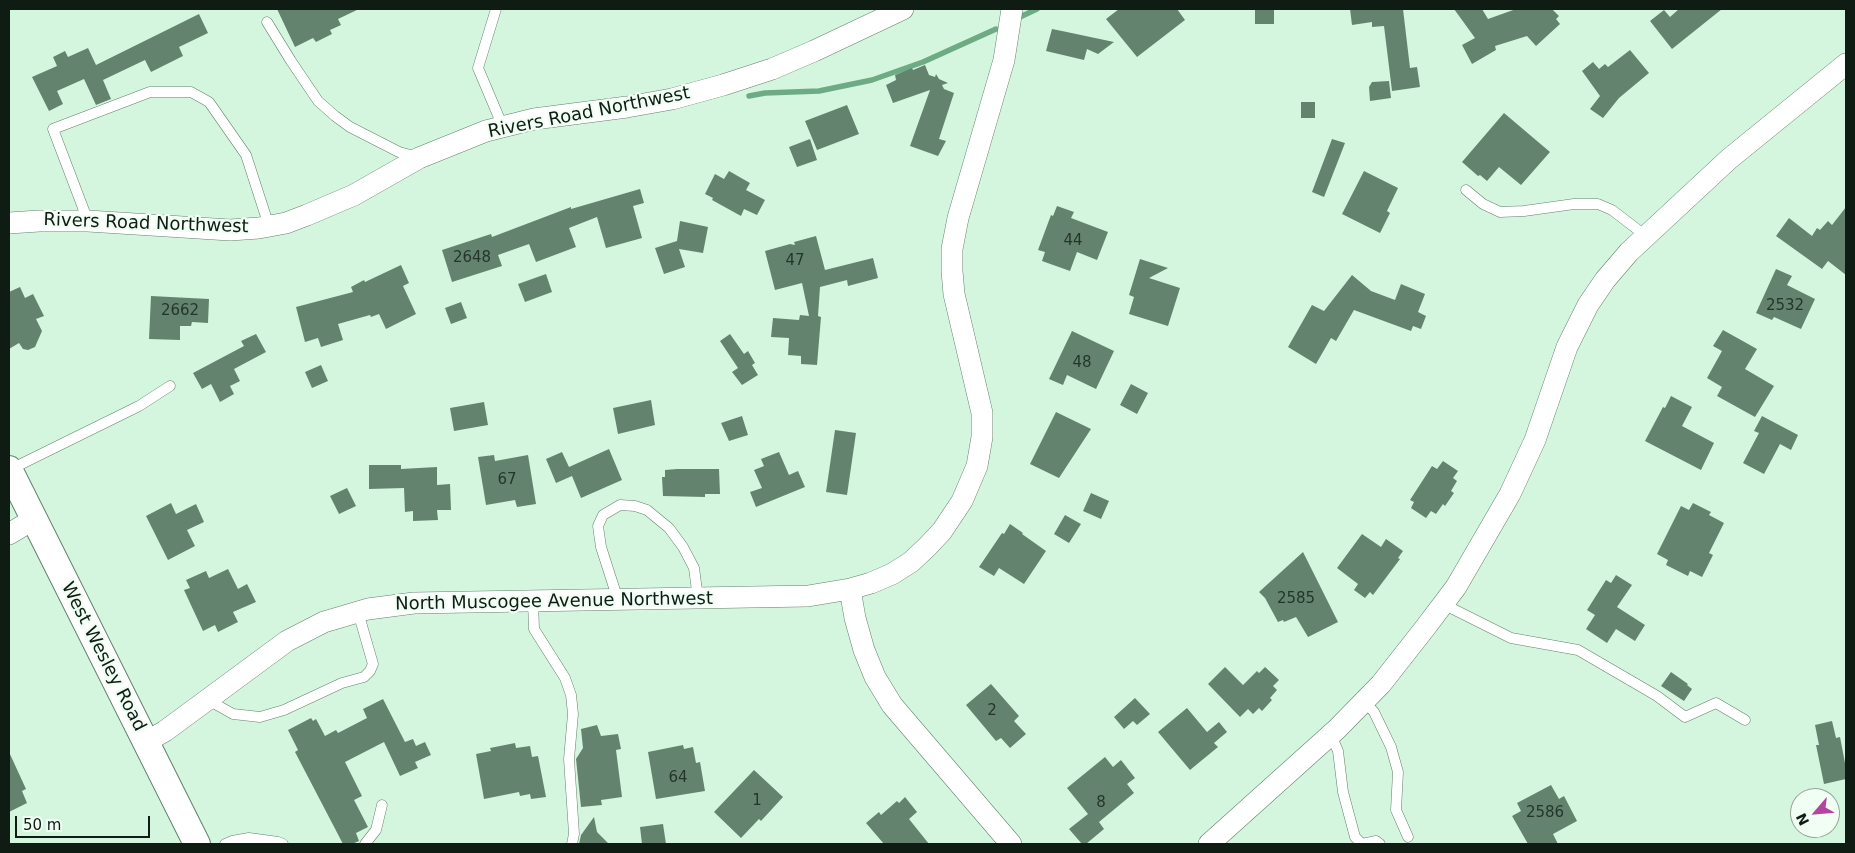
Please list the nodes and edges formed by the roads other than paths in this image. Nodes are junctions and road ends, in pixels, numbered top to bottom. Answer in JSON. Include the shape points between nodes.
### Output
{"nodes":[{"id":1,"x":496,"y":9,"type":"edge"},
{"id":2,"x":903,"y":9,"type":"edge"},
{"id":3,"x":1012,"y":9,"type":"edge"},
{"id":4,"x":267,"y":22,"type":"dead end"},
{"id":5,"x":1846,"y":64,"type":"edge"},
{"id":6,"x":503,"y":127,"type":"junction"},
{"id":7,"x":419,"y":158,"type":"junction"},
{"id":8,"x":1466,"y":190,"type":"dead end"},
{"id":9,"x":88,"y":221,"type":"junction"},
{"id":10,"x":9,"y":223,"type":"edge"},
{"id":11,"x":269,"y":226,"type":"junction"},
{"id":12,"x":1646,"y":236,"type":"junction"},
{"id":13,"x":170,"y":386,"type":"dead end"},
{"id":14,"x":9,"y":470,"type":"edge"},
{"id":15,"x":34,"y":519,"type":"junction"},
{"id":16,"x":9,"y":534,"type":"edge"},
{"id":17,"x":850,"y":589,"type":"junction"},
{"id":18,"x":698,"y":598,"type":"junction"},
{"id":19,"x":618,"y":600,"type":"junction"},
{"id":20,"x":533,"y":601,"type":"junction"},
{"id":21,"x":1443,"y":604,"type":"junction"},
{"id":22,"x":358,"y":612,"type":"junction"},
{"id":23,"x":208,"y":700,"type":"junction"},
{"id":24,"x":1364,"y":701,"type":"junction"},
{"id":25,"x":1745,"y":720,"type":"dead end"},
{"id":26,"x":1331,"y":735,"type":"junction"},
{"id":27,"x":146,"y":742,"type":"junction"},
{"id":28,"x":382,"y":805,"type":"dead end"},
{"id":29,"x":1408,"y":837,"type":"dead end"},
{"id":30,"x":197,"y":844,"type":"edge"},
{"id":31,"x":226,"y":844,"type":"edge"},
{"id":32,"x":283,"y":844,"type":"edge"},
{"id":33,"x":366,"y":844,"type":"edge"},
{"id":34,"x":572,"y":844,"type":"edge"},
{"id":35,"x":1011,"y":844,"type":"edge"},
{"id":36,"x":1210,"y":844,"type":"edge"},
{"id":37,"x":1380,"y":844,"type":"edge"}],
"edges":[{"from":1,"to":6,"type":"lane","via":[[478,68]]},
{"from":2,"to":6,"type":"street","name":"Rivers Road Northwest","via":[[814,51],[724,86],[672,99]]},
{"from":3,"to":17,"type":"street","name":"North Muscogee Avenue Northwest","via":[[1004,60],[952,248],[954,294],[982,413],[978,466],[962,501],[927,547],[892,574]]},
{"from":4,"to":7,"type":"lane","via":[[318,101],[350,127],[399,152]]},
{"from":5,"to":12,"type":"street","via":[[1728,160]]},
{"from":6,"to":7,"type":"street","name":"Rivers Road Northwest"},
{"from":7,"to":11,"type":"street","name":"Rivers Road Northwest","via":[[354,195],[308,215]]},
{"from":8,"to":12,"type":"lane","via":[[1483,204],[1500,212],[1598,204],[1612,210]]},
{"from":9,"to":10,"type":"street","name":"Rivers Road Northwest"},
{"from":9,"to":11,"type":"street","name":"Rivers Road Northwest","via":[[230,230]]},
{"from":9,"to":11,"type":"lane","via":[[53,129],[150,92],[191,92],[209,102],[246,155]]},
{"from":12,"to":21,"type":"street","via":[[1605,280],[1588,305],[1567,347],[1535,440],[1510,494]]},
{"from":13,"to":14,"type":"lane","via":[[139,406]]},
{"from":14,"to":15,"type":"street","name":"West Wesley Road"},
{"from":15,"to":16,"type":"street"},
{"from":15,"to":27,"type":"street","name":"West Wesley Road"},
{"from":17,"to":18,"type":"street","name":"North Muscogee Avenue Northwest","via":[[808,596]]},
{"from":17,"to":35,"type":"street","via":[[864,650],[892,705]]},
{"from":18,"to":19,"type":"street","name":"North Muscogee Avenue Northwest"},
{"from":18,"to":19,"type":"lane","via":[[694,568],[669,528],[647,510],[620,505],[603,515],[598,526],[601,547]]},
{"from":19,"to":20,"type":"street","name":"North Muscogee Avenue Northwest"},
{"from":20,"to":22,"type":"street","name":"North Muscogee Avenue Northwest","via":[[414,603]]},
{"from":20,"to":34,"type":"lane","via":[[534,629],[565,678],[571,695]]},
{"from":21,"to":24,"type":"street"},
{"from":21,"to":25,"type":"lane","via":[[1511,638],[1578,650],[1657,696],[1685,717],[1716,703]]},
{"from":22,"to":23,"type":"street","name":"North Muscogee Avenue Northwest","via":[[324,622],[287,641]]},
{"from":22,"to":23,"type":"lane","via":[[374,664],[364,677],[260,717],[234,714]]},
{"from":23,"to":27,"type":"street","name":"North Muscogee Avenue Northwest"},
{"from":24,"to":26,"type":"street"},
{"from":24,"to":29,"type":"lane","via":[[1374,712],[1391,747],[1398,772],[1396,810]]},
{"from":26,"to":36,"type":"street"},
{"from":26,"to":37,"type":"lane","via":[[1338,751],[1343,792],[1355,837],[1362,844],[1376,841]]},
{"from":27,"to":30,"type":"street","name":"West Wesley Road"},
{"from":28,"to":33,"type":"lane","via":[[376,830]]},
{"from":31,"to":32,"type":"lane","via":[[249,838]]}]}
